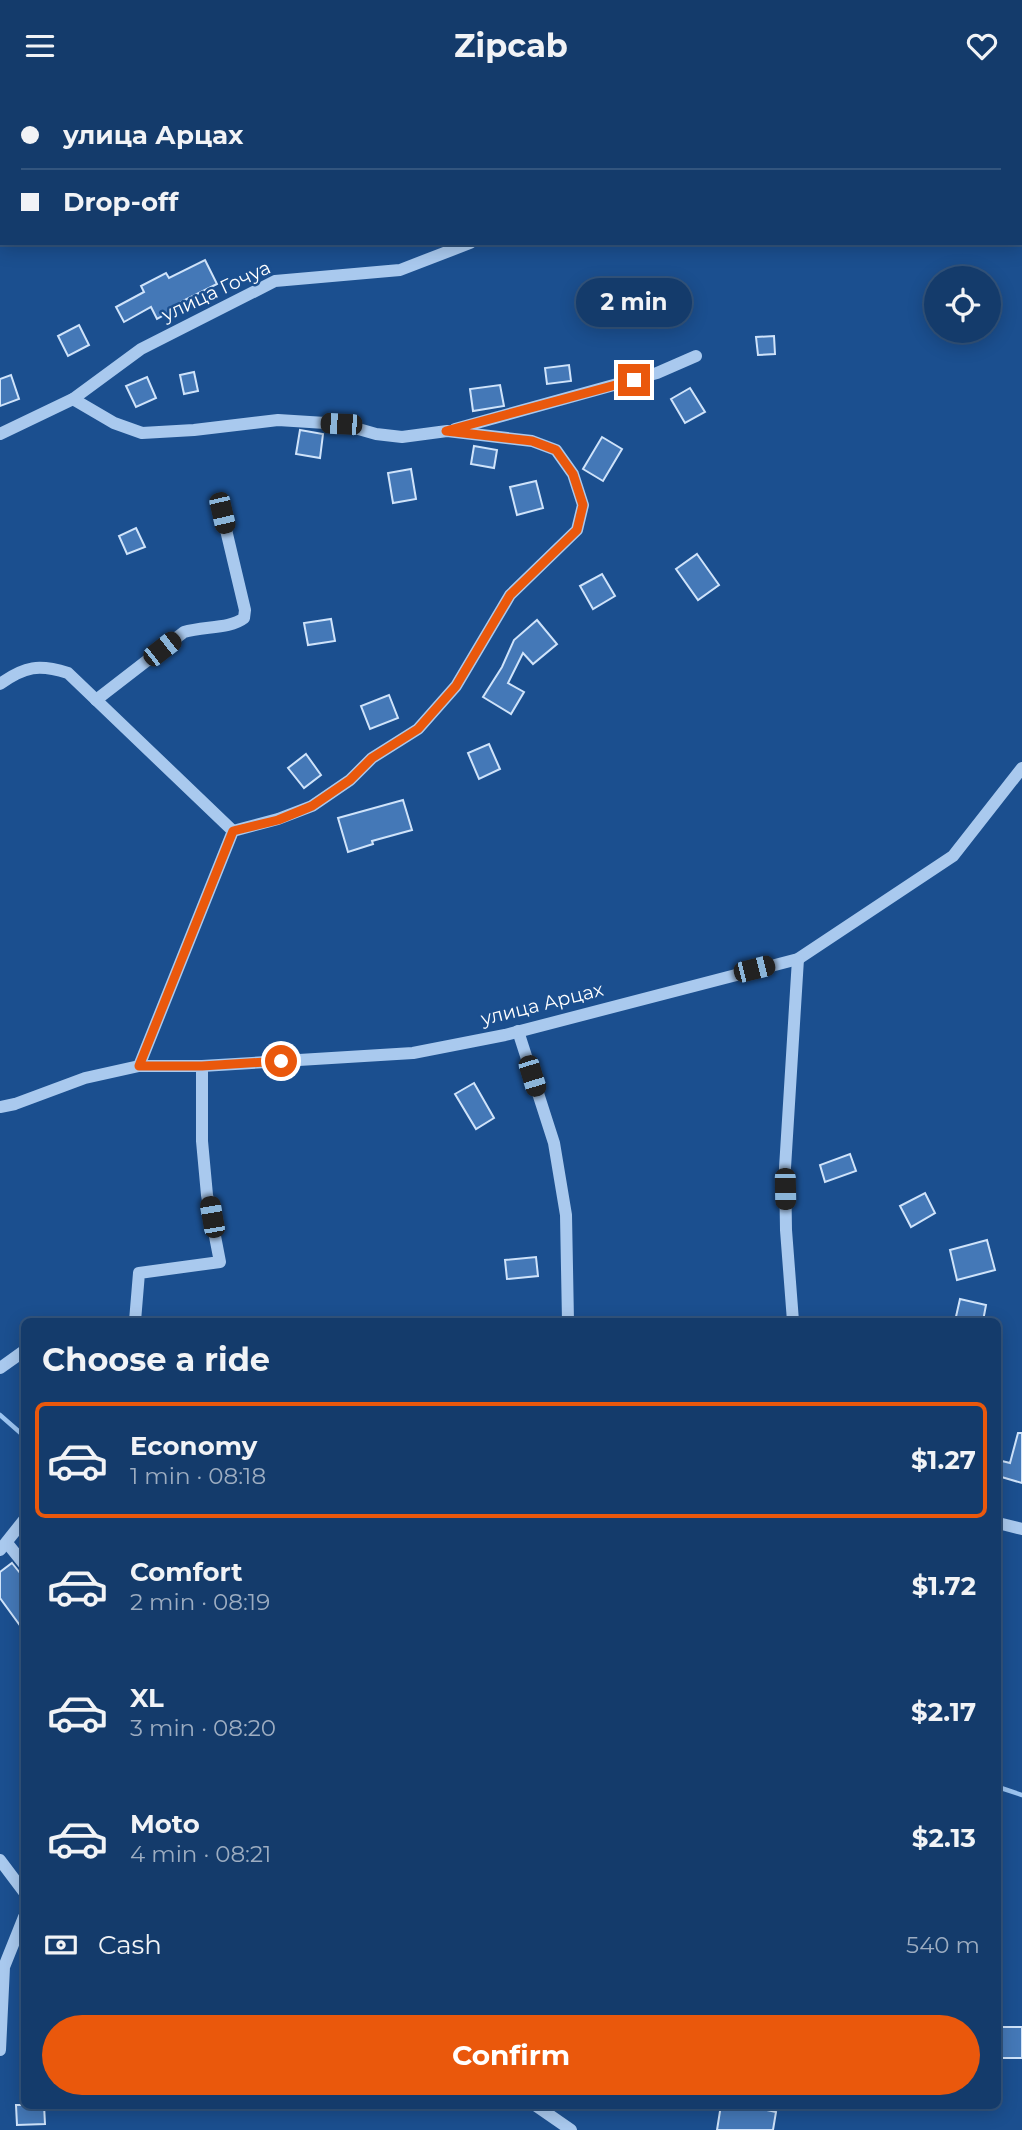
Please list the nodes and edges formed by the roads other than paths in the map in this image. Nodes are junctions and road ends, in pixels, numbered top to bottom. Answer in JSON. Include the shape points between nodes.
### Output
{"nodes":[{"id":1,"x":465,"y":245,"type":"edge"},
{"id":2,"x":696,"y":356,"type":"dead end"},
{"id":3,"x":73,"y":399,"type":"junction"},
{"id":4,"x":446,"y":431,"type":"junction"},
{"id":5,"x":0,"y":434,"type":"edge"},
{"id":6,"x":222,"y":513,"type":"dead end"},
{"id":7,"x":2,"y":682,"type":"edge"},
{"id":8,"x":96,"y":700,"type":"junction"},
{"id":9,"x":1022,"y":768,"type":"edge"},
{"id":10,"x":233,"y":831,"type":"junction"},
{"id":11,"x":798,"y":958,"type":"junction"},
{"id":12,"x":518,"y":1031,"type":"junction"},
{"id":13,"x":139,"y":1066,"type":"junction"},
{"id":14,"x":202,"y":1066,"type":"junction"},
{"id":15,"x":0,"y":1107,"type":"edge"},
{"id":16,"x":135,"y":1318,"type":"edge"},
{"id":17,"x":568,"y":1318,"type":"edge"},
{"id":18,"x":793,"y":1318,"type":"edge"},
{"id":19,"x":21,"y":1353,"type":"edge"},
{"id":20,"x":0,"y":1368,"type":"edge"},
{"id":21,"x":21,"y":1524,"type":"edge"},
{"id":22,"x":1001,"y":1525,"type":"edge"},
{"id":23,"x":1022,"y":1529,"type":"edge"},
{"id":24,"x":4,"y":1546,"type":"edge"},
{"id":25,"x":21,"y":1562,"type":"edge"},
{"id":26,"x":0,"y":1860,"type":"edge"},
{"id":27,"x":21,"y":1888,"type":"edge"},
{"id":28,"x":21,"y":1924,"type":"edge"},
{"id":29,"x":0,"y":2050,"type":"edge"},
{"id":30,"x":541,"y":2109,"type":"edge"},
{"id":31,"x":571,"y":2130,"type":"edge"}],
"edges":[{"from":1,"to":3,"type":"street","name":"улица Гочуа","via":[[400,270],[275,281],[141,348]]},
{"from":2,"to":4,"type":"street","via":[[657,373]]},
{"from":3,"to":4,"type":"street","via":[[142,433],[278,420],[341,424],[402,437]]},
{"from":3,"to":5,"type":"street","name":"улица Гочуа"},
{"from":4,"to":10,"type":"street","via":[[532,441],[556,450],[573,474],[583,505],[577,530],[510,595],[456,686],[418,729],[372,758],[312,806]]},
{"from":6,"to":8,"type":"street","via":[[244,618],[236,624],[184,632]]},
{"from":7,"to":8,"type":"street","via":[[31,668],[48,667],[68,673]]},
{"from":8,"to":10,"type":"street"},
{"from":9,"to":11,"type":"street","name":"улица Арцах","via":[[953,856]]},
{"from":10,"to":13,"type":"street"},
{"from":11,"to":12,"type":"street","name":"улица Арцах"},
{"from":11,"to":18,"type":"street","via":[[785,1168]]},
{"from":12,"to":14,"type":"street","name":"улица Арцах","via":[[413,1053]]},
{"from":12,"to":17,"type":"street","via":[[554,1143],[566,1215]]},
{"from":13,"to":14,"type":"street","name":"улица Арцах"},
{"from":13,"to":15,"type":"street","name":"улица Арцах","via":[[85,1078]]},
{"from":14,"to":16,"type":"street","via":[[202,1141],[220,1262],[139,1273]]},
{"from":19,"to":20,"type":"street"},
{"from":21,"to":24,"type":"street"},
{"from":22,"to":23,"type":"street"},
{"from":24,"to":25,"type":"street"},
{"from":26,"to":27,"type":"street"},
{"from":28,"to":29,"type":"street","via":[[4,1967]]},
{"from":30,"to":31,"type":"street"}]}
